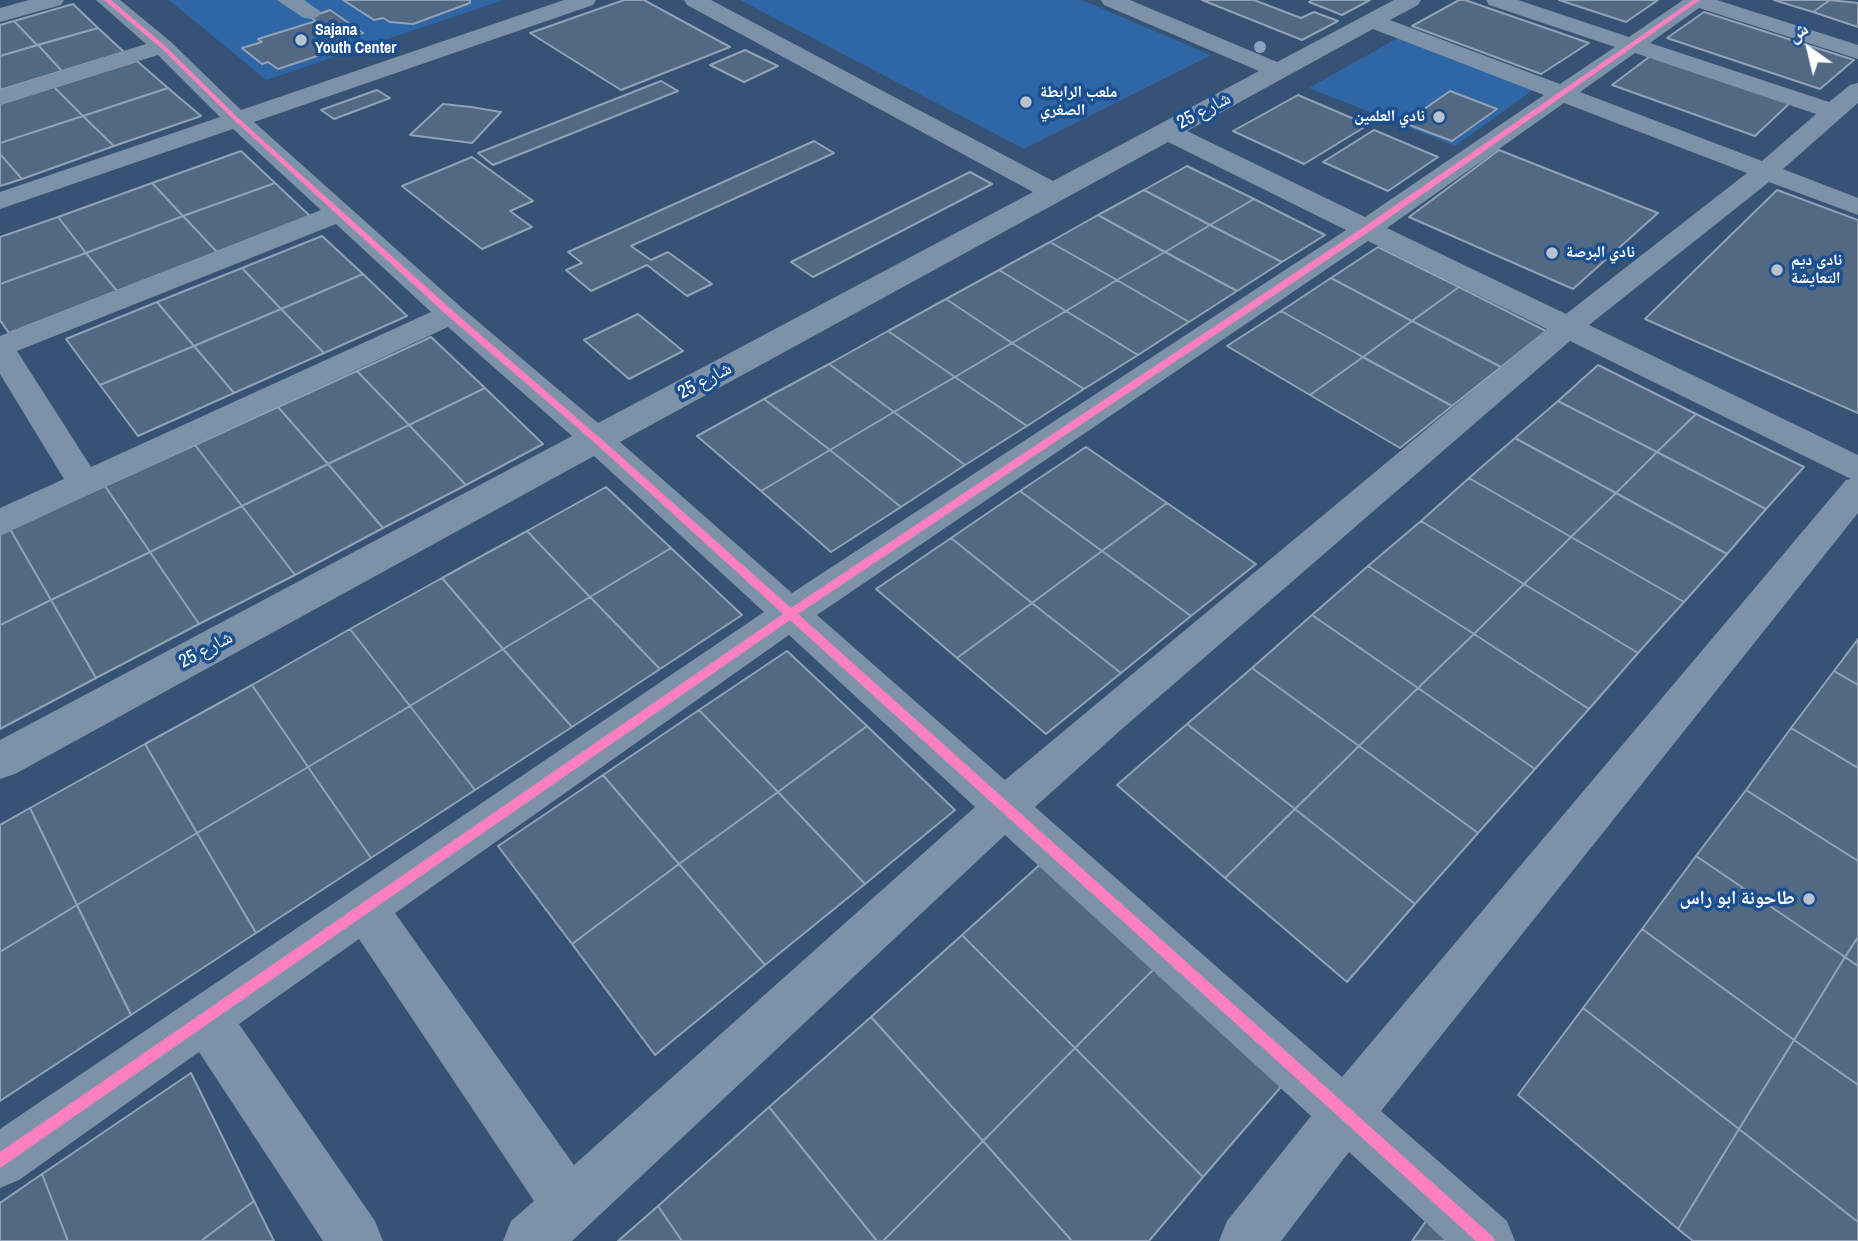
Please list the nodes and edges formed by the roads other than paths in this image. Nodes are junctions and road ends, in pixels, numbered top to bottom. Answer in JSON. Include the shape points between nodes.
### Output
{"nodes":[{"id":1,"x":53,"y":0,"type":"edge"},
{"id":2,"x":107,"y":0,"type":"edge"},
{"id":3,"x":288,"y":0,"type":"edge"},
{"id":4,"x":585,"y":0,"type":"edge"},
{"id":5,"x":695,"y":0,"type":"edge"},
{"id":6,"x":1112,"y":0,"type":"edge"},
{"id":7,"x":1410,"y":0,"type":"edge"},
{"id":8,"x":1497,"y":0,"type":"edge"},
{"id":9,"x":1696,"y":0,"type":"edge"},
{"id":10,"x":310,"y":12,"type":"dead end"},
{"id":11,"x":0,"y":15,"type":"edge"},
{"id":12,"x":1372,"y":21,"type":"junction"},
{"id":13,"x":1633,"y":45,"type":"junction"},
{"id":14,"x":162,"y":46,"type":"junction"},
{"id":15,"x":1858,"y":52,"type":"edge"},
{"id":16,"x":1278,"y":71,"type":"junction"},
{"id":17,"x":1562,"y":94,"type":"junction"},
{"id":18,"x":0,"y":98,"type":"edge"},
{"id":19,"x":1846,"y":101,"type":"edge"},
{"id":20,"x":235,"y":118,"type":"junction"},
{"id":21,"x":1166,"y":131,"type":"junction"},
{"id":22,"x":1765,"y":172,"type":"junction"},
{"id":23,"x":1054,"y":192,"type":"junction"},
{"id":24,"x":0,"y":201,"type":"edge"},
{"id":25,"x":1858,"y":208,"type":"edge"},
{"id":26,"x":339,"y":213,"type":"junction"},
{"id":27,"x":1367,"y":229,"type":"junction"},
{"id":28,"x":451,"y":314,"type":"junction"},
{"id":29,"x":1568,"y":327,"type":"junction"},
{"id":30,"x":0,"y":348,"type":"edge"},
{"id":31,"x":597,"y":440,"type":"junction"},
{"id":32,"x":1858,"y":469,"type":"edge"},
{"id":33,"x":84,"y":483,"type":"junction"},
{"id":34,"x":1858,"y":489,"type":"edge"},
{"id":35,"x":0,"y":523,"type":"edge"},
{"id":36,"x":789,"y":615,"type":"junction"},
{"id":37,"x":0,"y":761,"type":"edge"},
{"id":38,"x":1006,"y":806,"type":"junction"},
{"id":39,"x":365,"y":909,"type":"junction"},
{"id":40,"x":206,"y":1018,"type":"junction"},
{"id":41,"x":1346,"y":1113,"type":"junction"},
{"id":42,"x":0,"y":1161,"type":"edge"},
{"id":43,"x":570,"y":1206,"type":"junction"},
{"id":44,"x":355,"y":1241,"type":"edge"},
{"id":45,"x":531,"y":1241,"type":"edge"},
{"id":46,"x":1247,"y":1241,"type":"edge"},
{"id":47,"x":1487,"y":1241,"type":"edge"}],
"edges":[{"from":1,"to":11,"type":"street"},
{"from":2,"to":14,"type":"street"},
{"from":3,"to":10,"type":"street"},
{"from":4,"to":20,"type":"street"},
{"from":5,"to":23,"type":"street"},
{"from":6,"to":16,"type":"street"},
{"from":7,"to":12,"type":"street","name":"شارع 25"},
{"from":8,"to":13,"type":"street"},
{"from":9,"to":13,"type":"street"},
{"from":9,"to":15,"type":"street"},
{"from":12,"to":16,"type":"street","name":"شارع 25"},
{"from":12,"to":17,"type":"street"},
{"from":13,"to":17,"type":"street"},
{"from":13,"to":19,"type":"street"},
{"from":14,"to":18,"type":"street"},
{"from":14,"to":20,"type":"street"},
{"from":16,"to":21,"type":"street","name":"شارع 25"},
{"from":17,"to":22,"type":"street"},
{"from":17,"to":27,"type":"street"},
{"from":19,"to":22,"type":"street"},
{"from":20,"to":24,"type":"street"},
{"from":20,"to":26,"type":"street"},
{"from":21,"to":23,"type":"street","name":"شارع 25"},
{"from":21,"to":27,"type":"street"},
{"from":22,"to":25,"type":"street"},
{"from":22,"to":29,"type":"street"},
{"from":23,"to":31,"type":"street","name":"شارع 25"},
{"from":26,"to":28,"type":"street"},
{"from":26,"to":30,"type":"street"},
{"from":27,"to":29,"type":"street"},
{"from":27,"to":36,"type":"street"},
{"from":28,"to":31,"type":"street"},
{"from":28,"to":33,"type":"street"},
{"from":29,"to":32,"type":"street"},
{"from":29,"to":38,"type":"street"},
{"from":30,"to":33,"type":"street"},
{"from":31,"to":36,"type":"street"},
{"from":31,"to":37,"type":"street","name":"شارع 25"},
{"from":33,"to":35,"type":"street"},
{"from":34,"to":41,"type":"street"},
{"from":36,"to":38,"type":"street"},
{"from":36,"to":39,"type":"street"},
{"from":38,"to":41,"type":"street"},
{"from":38,"to":43,"type":"street"},
{"from":39,"to":40,"type":"street"},
{"from":39,"to":43,"type":"street"},
{"from":40,"to":42,"type":"street"},
{"from":40,"to":44,"type":"street"},
{"from":41,"to":46,"type":"street"},
{"from":41,"to":47,"type":"street"},
{"from":43,"to":45,"type":"street"}]}
